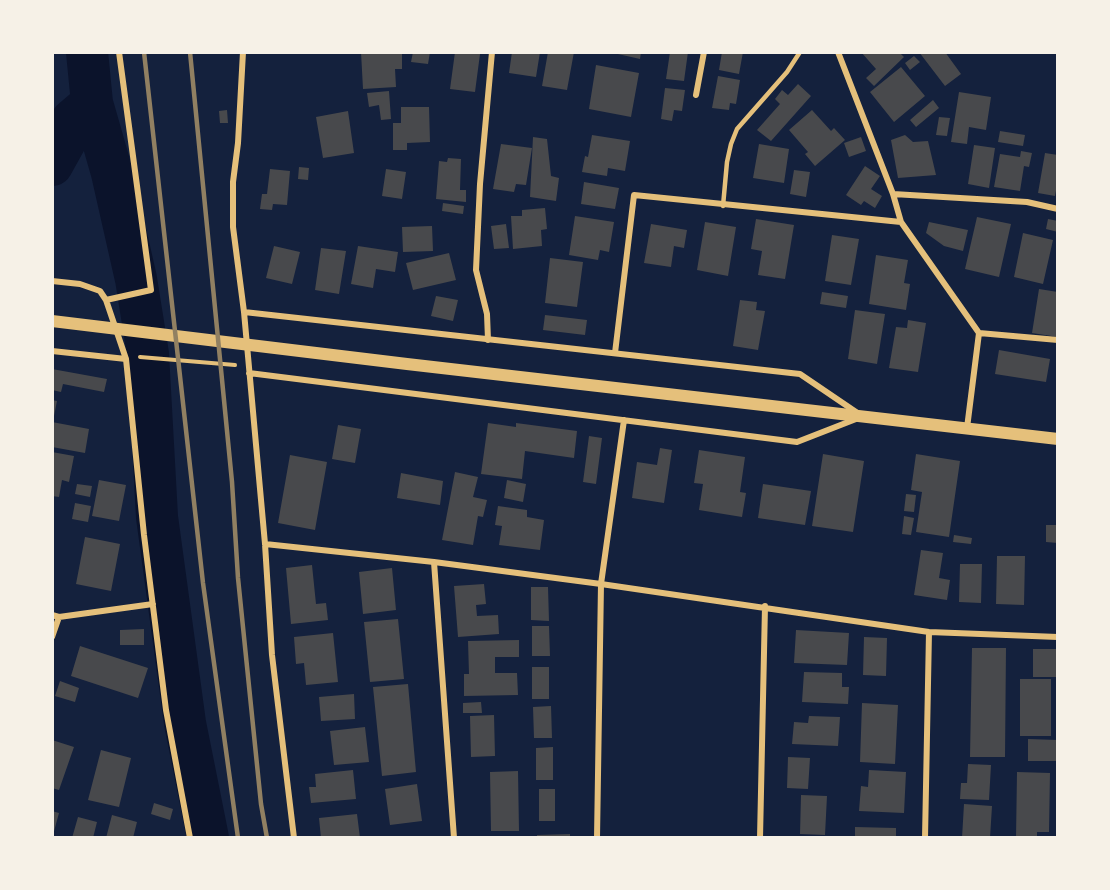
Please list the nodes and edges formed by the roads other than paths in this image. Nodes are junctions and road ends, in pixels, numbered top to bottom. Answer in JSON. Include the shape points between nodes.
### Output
{"nodes":[{"id":1,"x":119,"y":52,"type":"edge"},
{"id":2,"x":243,"y":52,"type":"edge"},
{"id":3,"x":492,"y":52,"type":"edge"},
{"id":4,"x":704,"y":52,"type":"edge"},
{"id":5,"x":800,"y":52,"type":"edge"},
{"id":6,"x":838,"y":52,"type":"edge"},
{"id":7,"x":696,"y":95,"type":"dead end"},
{"id":8,"x":893,"y":194,"type":"junction"},
{"id":9,"x":723,"y":206,"type":"junction"},
{"id":10,"x":1058,"y":209,"type":"edge"},
{"id":11,"x":901,"y":222,"type":"junction"},
{"id":12,"x":52,"y":282,"type":"edge"},
{"id":13,"x":106,"y":300,"type":"junction"},
{"id":14,"x":244,"y":312,"type":"junction"},
{"id":15,"x":52,"y":321,"type":"edge"},
{"id":16,"x":979,"y":333,"type":"junction"},
{"id":17,"x":488,"y":340,"type":"junction"},
{"id":18,"x":1058,"y":340,"type":"edge"},
{"id":19,"x":52,"y":351,"type":"edge"},
{"id":20,"x":615,"y":353,"type":"junction"},
{"id":21,"x":126,"y":358,"type":"junction"},
{"id":22,"x":249,"y":374,"type":"junction"},
{"id":23,"x":862,"y":416,"type":"junction"},
{"id":24,"x":624,"y":420,"type":"junction"},
{"id":25,"x":967,"y":429,"type":"junction"},
{"id":26,"x":1058,"y":439,"type":"edge"},
{"id":27,"x":265,"y":544,"type":"junction"},
{"id":28,"x":434,"y":562,"type":"junction"},
{"id":29,"x":601,"y":584,"type":"junction"},
{"id":30,"x":153,"y":604,"type":"junction"},
{"id":31,"x":765,"y":606,"type":"junction"},
{"id":32,"x":56,"y":616,"type":"edge"},
{"id":33,"x":929,"y":632,"type":"junction"},
{"id":34,"x":52,"y":637,"type":"edge"},
{"id":35,"x":1058,"y":637,"type":"edge"},
{"id":36,"x":190,"y":837,"type":"edge"},
{"id":37,"x":294,"y":837,"type":"edge"},
{"id":38,"x":454,"y":837,"type":"edge"},
{"id":39,"x":597,"y":837,"type":"edge"},
{"id":40,"x":760,"y":837,"type":"edge"},
{"id":41,"x":925,"y":837,"type":"edge"}],
"edges":[{"from":1,"to":13,"type":"street","via":[[151,290]]},
{"from":2,"to":14,"type":"street","via":[[233,227]]},
{"from":3,"to":17,"type":"street","via":[[476,270],[487,314]]},
{"from":4,"to":7,"type":"street"},
{"from":5,"to":9,"type":"lane","via":[[737,129],[727,162]]},
{"from":6,"to":8,"type":"street"},
{"from":8,"to":10,"type":"street","via":[[1027,202]]},
{"from":8,"to":11,"type":"street"},
{"from":9,"to":11,"type":"street"},
{"from":9,"to":20,"type":"street","via":[[634,195]]},
{"from":11,"to":16,"type":"street"},
{"from":12,"to":13,"type":"street","via":[[91,287]]},
{"from":13,"to":21,"type":"street"},
{"from":14,"to":17,"type":"street"},
{"from":14,"to":22,"type":"street"},
{"from":15,"to":23,"type":"main road"},
{"from":16,"to":18,"type":"street"},
{"from":16,"to":25,"type":"street"},
{"from":17,"to":20,"type":"street"},
{"from":19,"to":21,"type":"street"},
{"from":20,"to":23,"type":"street","via":[[800,374]]},
{"from":21,"to":30,"type":"street"},
{"from":22,"to":24,"type":"street"},
{"from":22,"to":27,"type":"street"},
{"from":23,"to":24,"type":"street","via":[[797,442]]},
{"from":23,"to":25,"type":"main road"},
{"from":24,"to":29,"type":"street"},
{"from":25,"to":26,"type":"main road"},
{"from":27,"to":28,"type":"street"},
{"from":27,"to":37,"type":"street","via":[[272,655]]},
{"from":28,"to":29,"type":"street"},
{"from":28,"to":38,"type":"street"},
{"from":29,"to":31,"type":"street"},
{"from":29,"to":39,"type":"street"},
{"from":30,"to":32,"type":"street"},
{"from":30,"to":36,"type":"street","via":[[166,710]]},
{"from":31,"to":33,"type":"street"},
{"from":31,"to":40,"type":"street"},
{"from":32,"to":34,"type":"street"},
{"from":33,"to":35,"type":"street"},
{"from":33,"to":41,"type":"street"}]}
